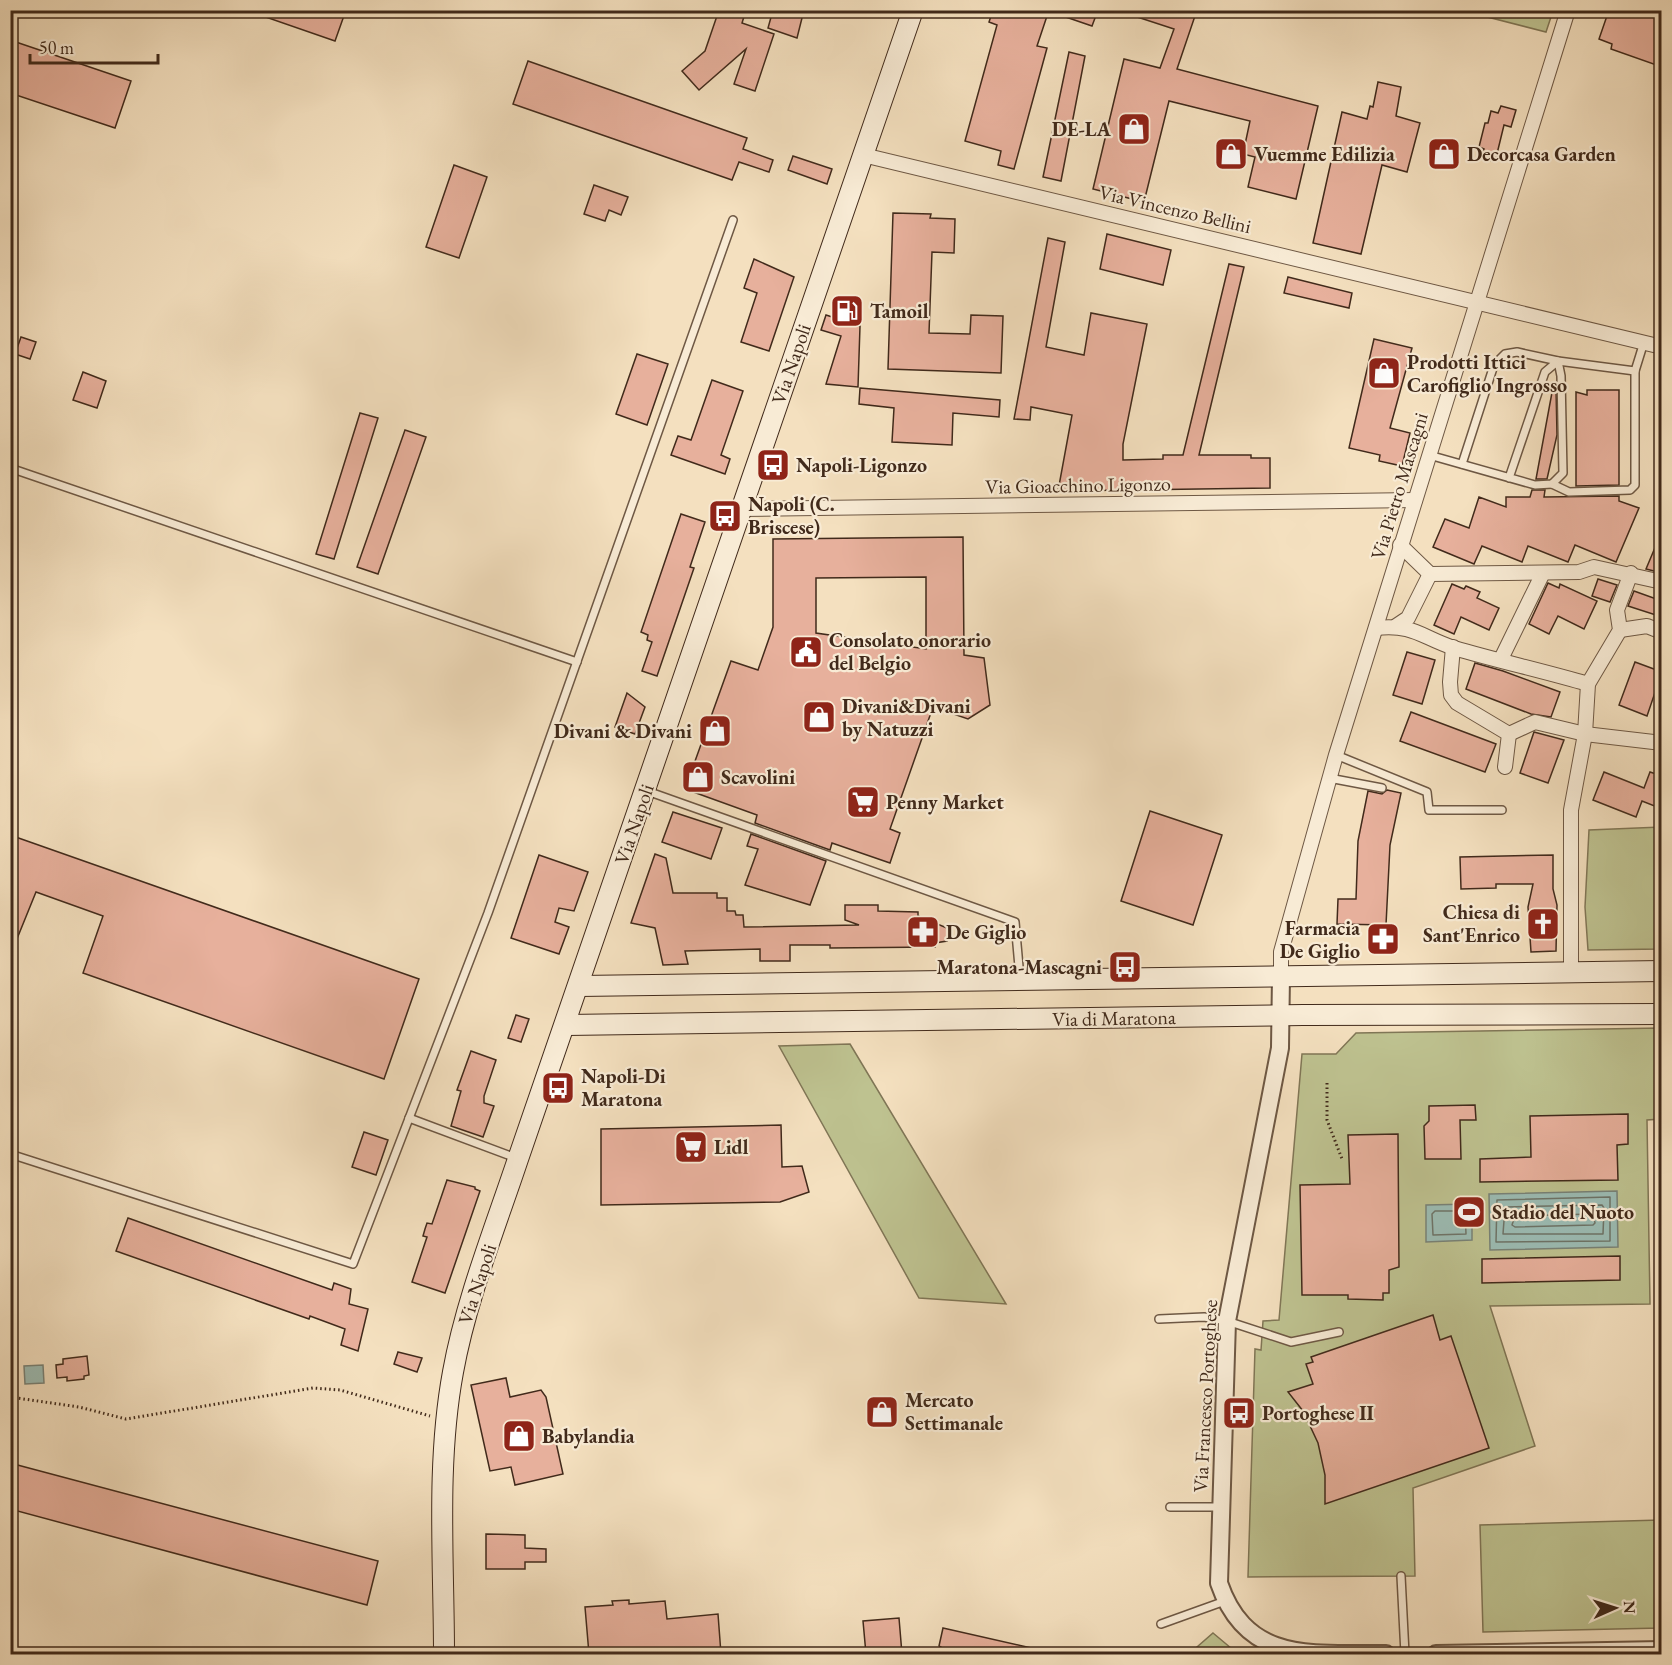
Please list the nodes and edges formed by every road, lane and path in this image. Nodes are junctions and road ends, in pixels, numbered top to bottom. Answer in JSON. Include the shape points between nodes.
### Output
{"nodes":[{"id":1,"x":913,"y":10,"type":"edge"},
{"id":2,"x":1568,"y":10,"type":"edge"},
{"id":3,"x":863,"y":155,"type":"junction"},
{"id":4,"x":733,"y":220,"type":"dead end"},
{"id":5,"x":1477,"y":303,"type":"junction"},
{"id":6,"x":1644,"y":342,"type":"junction"},
{"id":7,"x":1662,"y":347,"type":"edge"},
{"id":8,"x":1558,"y":361,"type":"junction"},
{"id":9,"x":1635,"y":371,"type":"junction"},
{"id":10,"x":1429,"y":455,"type":"junction"},
{"id":11,"x":1462,"y":464,"type":"junction"},
{"id":12,"x":10,"y":468,"type":"edge"},
{"id":13,"x":1509,"y":478,"type":"junction"},
{"id":14,"x":1552,"y":484,"type":"junction"},
{"id":15,"x":1415,"y":500,"type":"junction"},
{"id":16,"x":741,"y":509,"type":"junction"},
{"id":17,"x":1400,"y":545,"type":"junction"},
{"id":18,"x":1543,"y":573,"type":"junction"},
{"id":19,"x":1631,"y":573,"type":"junction"},
{"id":20,"x":1430,"y":574,"type":"junction"},
{"id":21,"x":1662,"y":582,"type":"edge"},
{"id":22,"x":1396,"y":626,"type":"junction"},
{"id":23,"x":1376,"y":628,"type":"junction"},
{"id":24,"x":1620,"y":630,"type":"junction"},
{"id":25,"x":1662,"y":632,"type":"edge"},
{"id":26,"x":1453,"y":647,"type":"junction"},
{"id":27,"x":1501,"y":659,"type":"junction"},
{"id":28,"x":577,"y":662,"type":"junction"},
{"id":29,"x":1588,"y":684,"type":"junction"},
{"id":30,"x":1509,"y":734,"type":"junction"},
{"id":31,"x":1585,"y":734,"type":"junction"},
{"id":32,"x":1662,"y":743,"type":"edge"},
{"id":33,"x":1336,"y":755,"type":"junction"},
{"id":34,"x":1505,"y":767,"type":"dead end"},
{"id":35,"x":1329,"y":778,"type":"junction"},
{"id":36,"x":1382,"y":788,"type":"dead end"},
{"id":37,"x":646,"y":790,"type":"junction"},
{"id":38,"x":1502,"y":810,"type":"dead end"},
{"id":39,"x":1662,"y":971,"type":"edge"},
{"id":40,"x":1571,"y":973,"type":"junction"},
{"id":41,"x":1281,"y":976,"type":"junction"},
{"id":42,"x":1020,"y":981,"type":"junction"},
{"id":43,"x":579,"y":986,"type":"junction"},
{"id":44,"x":1662,"y":1014,"type":"edge"},
{"id":45,"x":1281,"y":1016,"type":"junction"},
{"id":46,"x":566,"y":1025,"type":"junction"},
{"id":47,"x":1327,"y":1083,"type":"dead end"},
{"id":48,"x":409,"y":1118,"type":"junction"},
{"id":49,"x":10,"y":1154,"type":"edge"},
{"id":50,"x":1342,"y":1158,"type":"dead end"},
{"id":51,"x":518,"y":1159,"type":"junction"},
{"id":52,"x":1159,"y":1319,"type":"dead end"},
{"id":53,"x":1227,"y":1321,"type":"junction"},
{"id":54,"x":1339,"y":1332,"type":"dead end"},
{"id":55,"x":10,"y":1397,"type":"edge"},
{"id":56,"x":447,"y":1418,"type":"junction"},
{"id":57,"x":1170,"y":1507,"type":"dead end"},
{"id":58,"x":1220,"y":1507,"type":"junction"},
{"id":59,"x":1401,"y":1576,"type":"dead end"},
{"id":60,"x":1225,"y":1601,"type":"junction"},
{"id":61,"x":1161,"y":1624,"type":"dead end"},
{"id":62,"x":1662,"y":1650,"type":"edge"},
{"id":63,"x":444,"y":1654,"type":"edge"},
{"id":64,"x":1386,"y":1654,"type":"edge"},
{"id":65,"x":1405,"y":1654,"type":"edge"},
{"id":66,"x":1436,"y":1654,"type":"edge"}],
"edges":[{"from":1,"to":3,"type":"main road","name":"Via Napoli"},
{"from":2,"to":5,"type":"street","name":"Via Pietro Mascagni"},
{"from":3,"to":5,"type":"street","name":"Via Vincenzo Bellini"},
{"from":3,"to":16,"type":"main road","name":"Via Napoli"},
{"from":4,"to":28,"type":"lane"},
{"from":5,"to":6,"type":"street","name":"Via Vincenzo Bellini"},
{"from":5,"to":10,"type":"street","name":"Via Pietro Mascagni"},
{"from":6,"to":7,"type":"street","name":"Via Vincenzo Bellini"},
{"from":6,"to":9,"type":"lane"},
{"from":8,"to":9,"type":"lane"},
{"from":8,"to":11,"type":"lane","via":[[1516,352],[1505,354],[1494,365]]},
{"from":8,"to":13,"type":"lane","via":[[1545,372]]},
{"from":8,"to":14,"type":"lane","via":[[1563,473]]},
{"from":9,"to":14,"type":"lane","via":[[1635,485],[1630,490],[1569,492]]},
{"from":10,"to":11,"type":"lane"},
{"from":10,"to":15,"type":"street","name":"Via Pietro Mascagni"},
{"from":11,"to":13,"type":"lane"},
{"from":12,"to":28,"type":"lane"},
{"from":13,"to":14,"type":"lane","via":[[1535,485]]},
{"from":15,"to":16,"type":"street","name":"Via Gioacchino Ligonzo"},
{"from":15,"to":17,"type":"street","name":"Via Pietro Mascagni"},
{"from":16,"to":37,"type":"main road","name":"Via Napoli"},
{"from":17,"to":20,"type":"street"},
{"from":17,"to":23,"type":"street","name":"Via Pietro Mascagni"},
{"from":18,"to":19,"type":"street","via":[[1579,572],[1594,567]]},
{"from":18,"to":20,"type":"street"},
{"from":18,"to":27,"type":"street"},
{"from":19,"to":21,"type":"street"},
{"from":19,"to":24,"type":"street","via":[[1617,609]]},
{"from":20,"to":22,"type":"street","via":[[1408,618]]},
{"from":22,"to":23,"type":"street"},
{"from":22,"to":26,"type":"street"},
{"from":23,"to":33,"type":"street","name":"Via Pietro Mascagni"},
{"from":24,"to":25,"type":"street","via":[[1647,627]]},
{"from":24,"to":29,"type":"street"},
{"from":26,"to":27,"type":"street"},
{"from":26,"to":30,"type":"street","via":[[1451,695],[1457,703]]},
{"from":27,"to":29,"type":"street"},
{"from":28,"to":48,"type":"lane","via":[[488,914]]},
{"from":29,"to":31,"type":"street"},
{"from":30,"to":31,"type":"street","via":[[1534,722]]},
{"from":30,"to":34,"type":"street"},
{"from":31,"to":32,"type":"street"},
{"from":31,"to":40,"type":"street","via":[[1571,810]]},
{"from":33,"to":35,"type":"street","name":"Via Pietro Mascagni"},
{"from":33,"to":38,"type":"lane","via":[[1427,792],[1429,810]]},
{"from":35,"to":36,"type":"lane"},
{"from":35,"to":41,"type":"street","name":"Via Pietro Mascagni","via":[[1281,952]]},
{"from":37,"to":42,"type":"lane","via":[[1016,922]]},
{"from":37,"to":43,"type":"main road","name":"Via Napoli"},
{"from":39,"to":40,"type":"main road","name":"Via di Maratona"},
{"from":40,"to":41,"type":"main road","name":"Via di Maratona"},
{"from":41,"to":42,"type":"main road","name":"Via di Maratona"},
{"from":41,"to":45,"type":"street","name":"Via Francesco Portoghese"},
{"from":42,"to":43,"type":"main road","name":"Via di Maratona"},
{"from":43,"to":46,"type":"main road","name":"Via Napoli"},
{"from":44,"to":45,"type":"main road","name":"Via di Maratona"},
{"from":45,"to":46,"type":"main road","name":"Via di Maratona"},
{"from":45,"to":53,"type":"street","name":"Via Francesco Portoghese","via":[[1278,1061]]},
{"from":46,"to":51,"type":"main road","name":"Via Napoli"},
{"from":47,"to":50,"type":"path","via":[[1327,1120]]},
{"from":48,"to":49,"type":"lane","via":[[352,1264]]},
{"from":48,"to":51,"type":"lane"},
{"from":51,"to":56,"type":"main road","name":"Via Napoli","via":[[462,1330]]},
{"from":52,"to":53,"type":"lane","via":[[1204,1317]]},
{"from":53,"to":54,"type":"lane","via":[[1291,1342]]},
{"from":53,"to":58,"type":"street","name":"Via Francesco Portoghese"},
{"from":55,"to":56,"type":"path","via":[[79,1407],[126,1419],[314,1388],[340,1390],[418,1414]]},
{"from":56,"to":63,"type":"main road","name":"Via Napoli"},
{"from":57,"to":58,"type":"lane"},
{"from":58,"to":60,"type":"street","name":"Via Francesco Portoghese","via":[[1218,1565]]},
{"from":59,"to":65,"type":"lane"},
{"from":60,"to":61,"type":"lane"},
{"from":60,"to":64,"type":"street","name":"Via Francesco Portoghese","via":[[1242,1627],[1272,1645],[1319,1653]]},
{"from":62,"to":66,"type":"street"}]}
